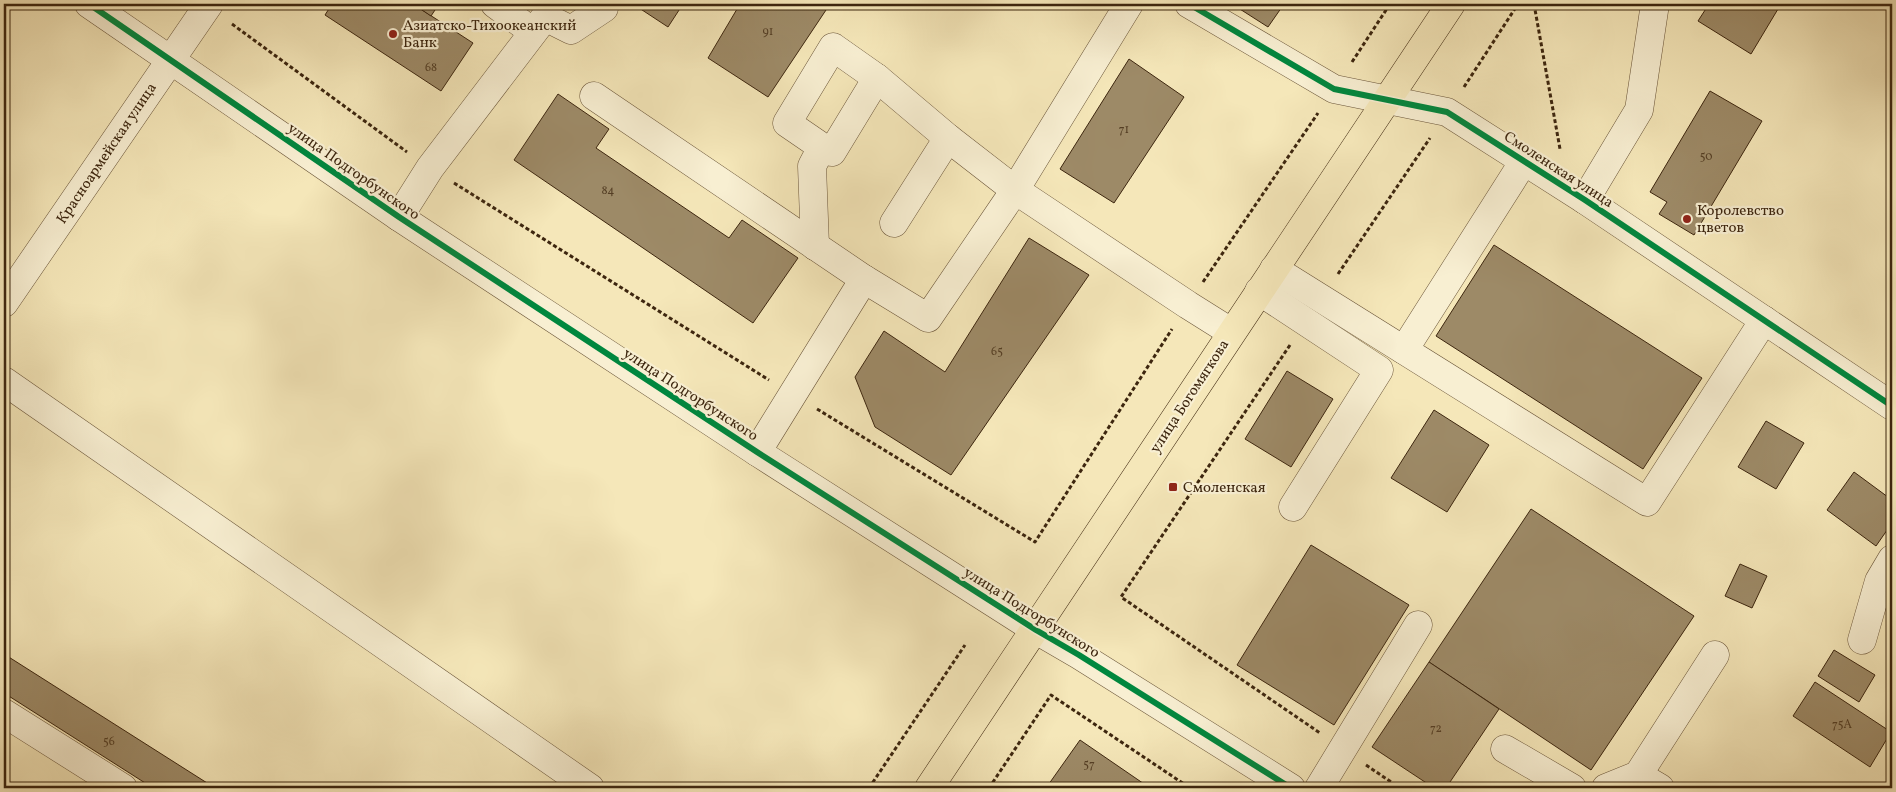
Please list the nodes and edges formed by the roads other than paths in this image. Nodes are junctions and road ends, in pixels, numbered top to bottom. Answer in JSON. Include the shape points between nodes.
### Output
{"nodes":[{"id":1,"x":89,"y":4,"type":"edge"},
{"id":2,"x":209,"y":4,"type":"edge"},
{"id":3,"x":495,"y":4,"type":"edge"},
{"id":4,"x":1129,"y":4,"type":"edge"},
{"id":5,"x":1189,"y":4,"type":"edge"},
{"id":6,"x":1451,"y":4,"type":"edge"},
{"id":7,"x":1655,"y":4,"type":"edge"},
{"id":8,"x":604,"y":8,"type":"dead end"},
{"id":9,"x":533,"y":32,"type":"junction"},
{"id":10,"x":170,"y":59,"type":"junction"},
{"id":11,"x":877,"y":78,"type":"junction"},
{"id":12,"x":594,"y":96,"type":"dead end"},
{"id":13,"x":1387,"y":100,"type":"junction"},
{"id":14,"x":948,"y":138,"type":"junction"},
{"id":15,"x":822,"y":147,"type":"junction"},
{"id":16,"x":1524,"y":161,"type":"junction"},
{"id":17,"x":1015,"y":190,"type":"junction"},
{"id":18,"x":1576,"y":194,"type":"junction"},
{"id":19,"x":399,"y":217,"type":"junction"},
{"id":20,"x":894,"y":222,"type":"dead end"},
{"id":21,"x":815,"y":246,"type":"junction"},
{"id":22,"x":1274,"y":269,"type":"junction"},
{"id":23,"x":864,"y":279,"type":"junction"},
{"id":24,"x":1259,"y":291,"type":"junction"},
{"id":25,"x":4,"y":303,"type":"edge"},
{"id":26,"x":1764,"y":320,"type":"junction"},
{"id":27,"x":1231,"y":332,"type":"junction"},
{"id":28,"x":1404,"y":350,"type":"junction"},
{"id":29,"x":4,"y":381,"type":"edge"},
{"id":30,"x":1892,"y":406,"type":"edge"},
{"id":31,"x":757,"y":452,"type":"junction"},
{"id":32,"x":1293,"y":507,"type":"dead end"},
{"id":33,"x":1892,"y":559,"type":"edge"},
{"id":34,"x":1418,"y":625,"type":"dead end"},
{"id":35,"x":1036,"y":630,"type":"junction"},
{"id":36,"x":1862,"y":640,"type":"dead end"},
{"id":37,"x":1715,"y":655,"type":"dead end"},
{"id":38,"x":4,"y":713,"type":"edge"},
{"id":39,"x":1505,"y":749,"type":"dead end"},
{"id":40,"x":1649,"y":781,"type":"edge"},
{"id":41,"x":1274,"y":784,"type":"edge"},
{"id":42,"x":123,"y":788,"type":"edge"},
{"id":43,"x":590,"y":788,"type":"edge"},
{"id":44,"x":929,"y":788,"type":"edge"},
{"id":45,"x":1319,"y":788,"type":"edge"},
{"id":46,"x":1572,"y":788,"type":"edge"},
{"id":47,"x":1606,"y":788,"type":"edge"}],
"edges":[{"from":1,"to":10,"type":"street","name":"улица Подгорбунского"},
{"from":2,"to":10,"type":"street","name":"Красноармейская улица"},
{"from":3,"to":9,"type":"street"},
{"from":4,"to":17,"type":"street"},
{"from":5,"to":13,"type":"street","name":"Смоленская улица","via":[[1334,89]]},
{"from":6,"to":13,"type":"main road","name":"улица Богомягкова"},
{"from":7,"to":18,"type":"street","via":[[1639,110]]},
{"from":8,"to":9,"type":"street","via":[[571,30],[545,17]]},
{"from":9,"to":19,"type":"street","via":[[430,168]]},
{"from":10,"to":19,"type":"street","name":"улица Подгорбунского"},
{"from":10,"to":25,"type":"street","name":"Красноармейская улица"},
{"from":11,"to":14,"type":"street"},
{"from":11,"to":15,"type":"street","via":[[832,152]]},
{"from":11,"to":15,"type":"street","via":[[833,47],[787,123]]},
{"from":12,"to":21,"type":"street"},
{"from":13,"to":16,"type":"street","name":"Смоленская улица","via":[[1447,112]]},
{"from":13,"to":22,"type":"main road","name":"улица Богомягкова"},
{"from":14,"to":17,"type":"street"},
{"from":14,"to":20,"type":"street"},
{"from":15,"to":21,"type":"street","via":[[812,166]]},
{"from":16,"to":18,"type":"street","name":"Смоленская улица"},
{"from":16,"to":28,"type":"street"},
{"from":17,"to":23,"type":"street","via":[[928,318]]},
{"from":17,"to":27,"type":"street"},
{"from":18,"to":26,"type":"street","name":"Смоленская улица"},
{"from":19,"to":31,"type":"street","name":"улица Подгорбунского"},
{"from":21,"to":23,"type":"street"},
{"from":22,"to":24,"type":"main road","name":"улица Богомягкова"},
{"from":22,"to":28,"type":"street"},
{"from":23,"to":31,"type":"street"},
{"from":24,"to":27,"type":"main road","name":"улица Богомягкова"},
{"from":24,"to":32,"type":"street","via":[[1379,370]]},
{"from":26,"to":28,"type":"street","via":[[1647,502]]},
{"from":26,"to":30,"type":"street","name":"Смоленская улица"},
{"from":27,"to":35,"type":"main road","name":"улица Богомягкова"},
{"from":29,"to":43,"type":"street"},
{"from":31,"to":35,"type":"street","name":"улица Подгорбунского"},
{"from":33,"to":36,"type":"street","via":[[1880,580]]},
{"from":34,"to":45,"type":"street"},
{"from":35,"to":41,"type":"street","name":"улица Подгорбунского"},
{"from":35,"to":44,"type":"main road","name":"улица Богомягкова"},
{"from":37,"to":40,"type":"street"},
{"from":38,"to":42,"type":"street"},
{"from":39,"to":46,"type":"street"},
{"from":40,"to":47,"type":"street"}]}
